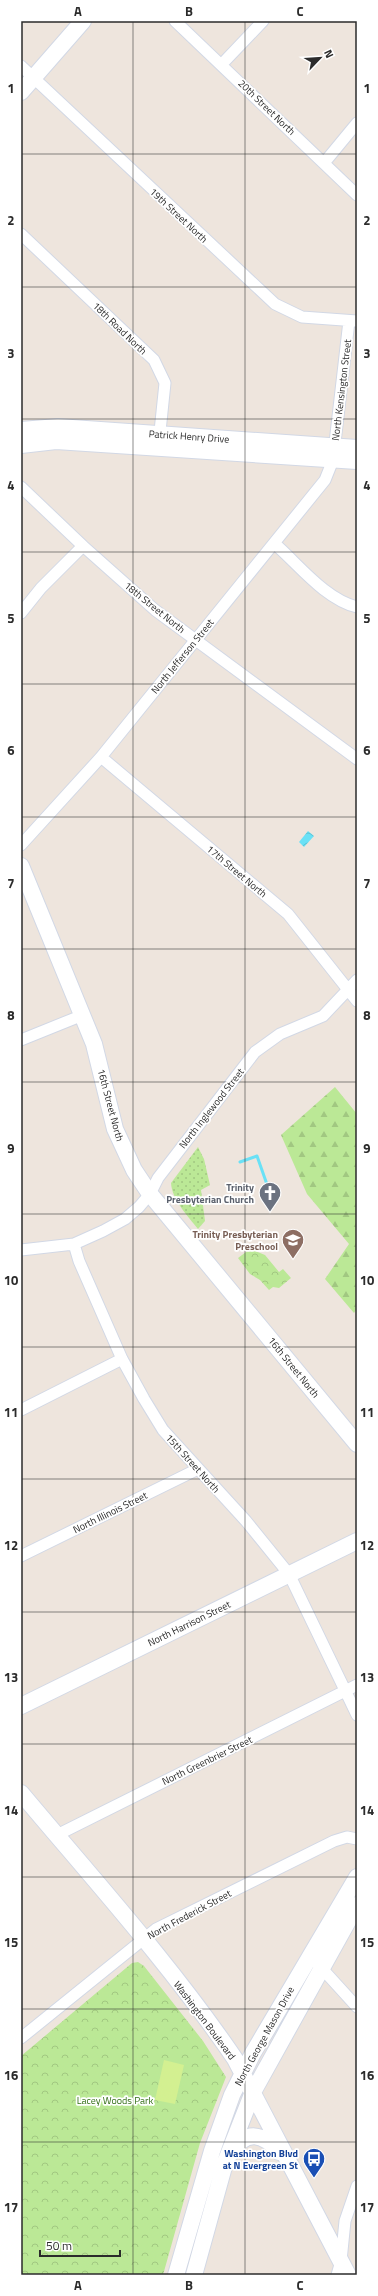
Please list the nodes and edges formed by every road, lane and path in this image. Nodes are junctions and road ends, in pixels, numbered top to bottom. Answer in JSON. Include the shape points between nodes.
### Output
{"nodes":[{"id":1,"x":83,"y":21,"type":"edge"},
{"id":2,"x":175,"y":21,"type":"edge"},
{"id":3,"x":262,"y":21,"type":"edge"},
{"id":4,"x":222,"y":64,"type":"junction"},
{"id":5,"x":21,"y":66,"type":"edge"},
{"id":6,"x":34,"y":78,"type":"junction"},
{"id":7,"x":21,"y":92,"type":"edge"},
{"id":8,"x":357,"y":124,"type":"edge"},
{"id":9,"x":324,"y":163,"type":"junction"},
{"id":10,"x":357,"y":195,"type":"edge"},
{"id":11,"x":21,"y":234,"type":"edge"},
{"id":12,"x":353,"y":321,"type":"edge"},
{"id":13,"x":21,"y":430,"type":"edge"},
{"id":14,"x":159,"y":441,"type":"junction"},
{"id":15,"x":21,"y":445,"type":"edge"},
{"id":16,"x":357,"y":448,"type":"edge"},
{"id":17,"x":334,"y":453,"type":"junction"},
{"id":18,"x":357,"y":462,"type":"edge"},
{"id":19,"x":21,"y":487,"type":"edge"},
{"id":20,"x":275,"y":544,"type":"junction"},
{"id":21,"x":83,"y":546,"type":"junction"},
{"id":22,"x":357,"y":607,"type":"edge"},
{"id":23,"x":21,"y":613,"type":"edge"},
{"id":24,"x":196,"y":639,"type":"junction"},
{"id":25,"x":101,"y":757,"type":"junction"},
{"id":26,"x":357,"y":759,"type":"edge"},
{"id":27,"x":21,"y":845,"type":"edge"},
{"id":28,"x":21,"y":866,"type":"edge"},
{"id":29,"x":357,"y":980,"type":"edge"},
{"id":30,"x":349,"y":990,"type":"junction"},
{"id":31,"x":357,"y":1000,"type":"edge"},
{"id":32,"x":83,"y":1015,"type":"junction"},
{"id":33,"x":21,"y":1040,"type":"edge"},
{"id":34,"x":150,"y":1194,"type":"junction"},
{"id":35,"x":74,"y":1244,"type":"junction"},
{"id":36,"x":21,"y":1250,"type":"edge"},
{"id":37,"x":122,"y":1359,"type":"junction"},
{"id":38,"x":21,"y":1410,"type":"edge"},
{"id":39,"x":357,"y":1444,"type":"edge"},
{"id":40,"x":198,"y":1469,"type":"junction"},
{"id":41,"x":357,"y":1541,"type":"edge"},
{"id":42,"x":21,"y":1556,"type":"edge"},
{"id":43,"x":289,"y":1574,"type":"junction"},
{"id":44,"x":357,"y":1686,"type":"edge"},
{"id":45,"x":345,"y":1691,"type":"junction"},
{"id":46,"x":21,"y":1706,"type":"edge"},
{"id":47,"x":357,"y":1715,"type":"edge"},
{"id":48,"x":21,"y":1793,"type":"edge"},
{"id":49,"x":57,"y":1835,"type":"junction"},
{"id":50,"x":357,"y":1838,"type":"edge"},
{"id":51,"x":357,"y":1877,"type":"edge"},
{"id":52,"x":357,"y":1905,"type":"edge"},
{"id":53,"x":143,"y":1939,"type":"junction"},
{"id":54,"x":310,"y":1956,"type":"junction"},
{"id":55,"x":322,"y":1967,"type":"junction"},
{"id":56,"x":357,"y":2007,"type":"edge"},
{"id":57,"x":21,"y":2038,"type":"edge"},
{"id":58,"x":242,"y":2072,"type":"junction"},
{"id":59,"x":253,"y":2092,"type":"junction"},
{"id":60,"x":225,"y":2163,"type":"junction"},
{"id":61,"x":291,"y":2166,"type":"junction"},
{"id":62,"x":357,"y":2186,"type":"edge"},
{"id":63,"x":342,"y":2270,"type":"edge"},
{"id":64,"x":176,"y":2275,"type":"edge"},
{"id":65,"x":194,"y":2275,"type":"edge"}],
"edges":[{"from":1,"to":6,"type":"street"},
{"from":2,"to":4,"type":"street","name":"20th Street North"},
{"from":3,"to":4,"type":"street"},
{"from":4,"to":9,"type":"street","name":"20th Street North"},
{"from":5,"to":6,"type":"street","name":"19th Street North"},
{"from":6,"to":7,"type":"street"},
{"from":6,"to":12,"type":"street","name":"19th Street North","via":[[275,304],[302,317]]},
{"from":8,"to":9,"type":"street"},
{"from":9,"to":10,"type":"street","name":"20th Street North"},
{"from":11,"to":14,"type":"street","name":"18th Road North","via":[[154,360],[165,383]]},
{"from":12,"to":17,"type":"street","name":"North Kensington Street"},
{"from":13,"to":14,"type":"street","name":"Patrick Henry Drive","via":[[58,427]]},
{"from":14,"to":15,"type":"street","name":"Patrick Henry Drive","via":[[56,441]]},
{"from":14,"to":17,"type":"street","name":"Patrick Henry Drive"},
{"from":16,"to":17,"type":"street","name":"Patrick Henry Drive"},
{"from":17,"to":18,"type":"street","name":"Patrick Henry Drive"},
{"from":17,"to":20,"type":"street","name":"North Jefferson Street","via":[[325,480]]},
{"from":19,"to":21,"type":"street","name":"18th Street North"},
{"from":20,"to":22,"type":"street","via":[[320,585],[345,604]]},
{"from":20,"to":24,"type":"street","name":"North Jefferson Street"},
{"from":21,"to":23,"type":"street","via":[[41,588]]},
{"from":21,"to":24,"type":"street","name":"18th Street North","via":[[155,610]]},
{"from":24,"to":25,"type":"street","name":"North Jefferson Street"},
{"from":24,"to":26,"type":"street","name":"18th Street North"},
{"from":25,"to":27,"type":"street","name":"North Jefferson Street"},
{"from":25,"to":30,"type":"street","name":"17th Street North","via":[[288,914]]},
{"from":28,"to":32,"type":"street","name":"16th Street North"},
{"from":29,"to":30,"type":"street","name":"North Inglewood Street"},
{"from":30,"to":31,"type":"street","name":"17th Street North"},
{"from":30,"to":34,"type":"street","name":"North Inglewood Street","via":[[323,1016],[280,1034],[255,1052],[158,1178]]},
{"from":32,"to":33,"type":"street"},
{"from":32,"to":34,"type":"street","name":"16th Street North","via":[[94,1044],[115,1129],[134,1170]]},
{"from":34,"to":35,"type":"street","name":"North Inglewood Street","via":[[125,1219]]},
{"from":34,"to":39,"type":"street","name":"16th Street North"},
{"from":35,"to":36,"type":"street"},
{"from":35,"to":37,"type":"street","name":"15th Street North","via":[[79,1262]]},
{"from":37,"to":38,"type":"street"},
{"from":37,"to":40,"type":"street","name":"15th Street North","via":[[163,1430]]},
{"from":40,"to":42,"type":"street","name":"North Illinois Street"},
{"from":40,"to":43,"type":"street","name":"15th Street North","via":[[246,1521]]},
{"from":41,"to":43,"type":"street","name":"North Harrison Street"},
{"from":43,"to":45,"type":"street","name":"15th Street North"},
{"from":43,"to":46,"type":"street","name":"North Harrison Street"},
{"from":44,"to":45,"type":"street","name":"North Greenbrier Street"},
{"from":45,"to":47,"type":"street","name":"15th Street North"},
{"from":45,"to":49,"type":"street","name":"North Greenbrier Street"},
{"from":48,"to":49,"type":"street","name":"Washington Boulevard"},
{"from":49,"to":53,"type":"street","name":"Washington Boulevard"},
{"from":50,"to":53,"type":"street","name":"North Frederick Street","via":[[340,1839],[313,1851],[156,1929]]},
{"from":51,"to":54,"type":"street","name":"North George Mason Drive"},
{"from":52,"to":55,"type":"street","name":"North George Mason Drive"},
{"from":53,"to":57,"type":"street","name":"North Frederick Street"},
{"from":53,"to":58,"type":"street","name":"Washington Boulevard","via":[[215,2030]]},
{"from":54,"to":55,"type":"street"},
{"from":54,"to":58,"type":"street","name":"North George Mason Drive"},
{"from":55,"to":56,"type":"street"},
{"from":55,"to":59,"type":"street","name":"North George Mason Drive"},
{"from":58,"to":59,"type":"street","name":"Washington Boulevard"},
{"from":58,"to":64,"type":"street","name":"North George Mason Drive","via":[[223,2116]]},
{"from":59,"to":60,"type":"street","name":"North George Mason Drive"},
{"from":59,"to":61,"type":"street","name":"Washington Boulevard"},
{"from":60,"to":61,"type":"street","via":[[238,2143],[248,2137],[257,2136],[266,2139]]},
{"from":60,"to":65,"type":"street","name":"North George Mason Drive"},
{"from":61,"to":63,"type":"street","name":"Washington Boulevard"},
{"from":62,"to":63,"type":"street","via":[[345,2220]]}]}
